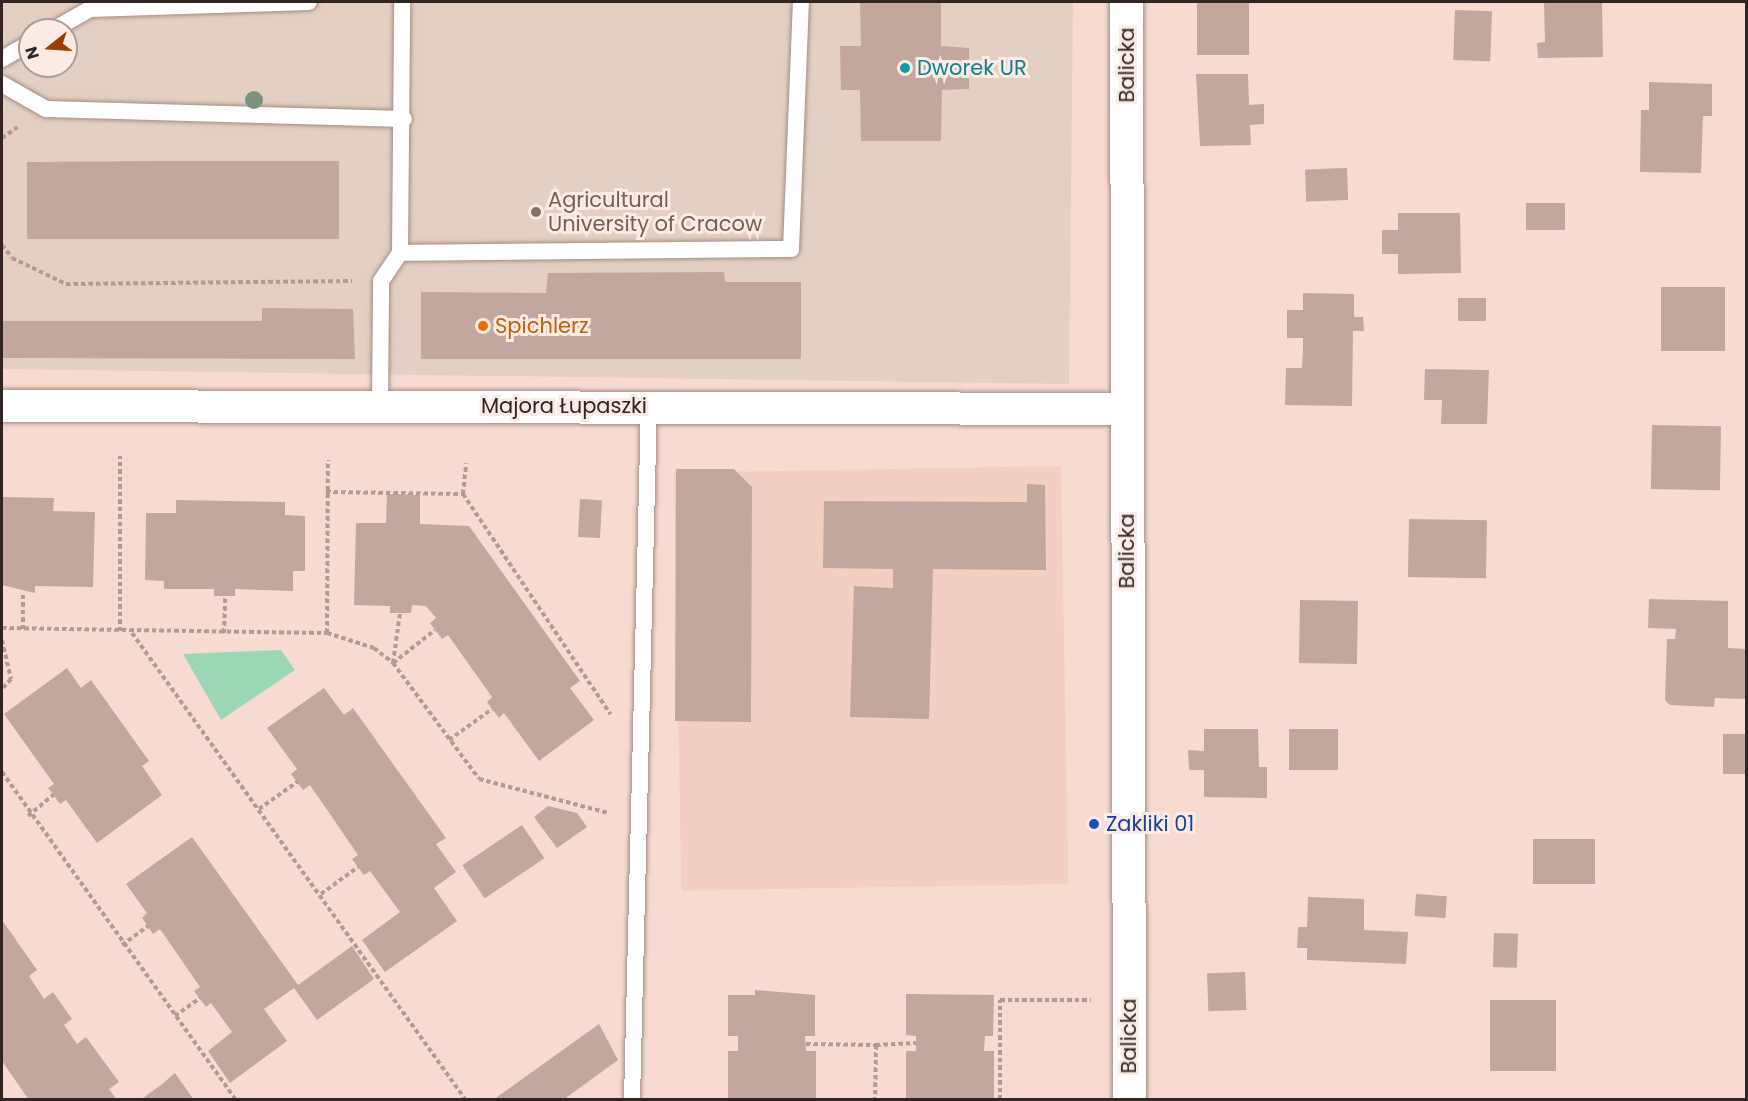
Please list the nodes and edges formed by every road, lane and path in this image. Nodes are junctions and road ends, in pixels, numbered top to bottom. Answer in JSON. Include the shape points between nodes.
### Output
{"nodes":[{"id":1,"x":309,"y":2,"type":"edge"},
{"id":2,"x":402,"y":2,"type":"edge"},
{"id":3,"x":801,"y":2,"type":"edge"},
{"id":4,"x":1126,"y":2,"type":"edge"},
{"id":5,"x":74,"y":18,"type":"edge"},
{"id":6,"x":18,"y":50,"type":"edge"},
{"id":7,"x":2,"y":59,"type":"edge"},
{"id":8,"x":2,"y":84,"type":"edge"},
{"id":9,"x":404,"y":119,"type":"junction"},
{"id":10,"x":2,"y":245,"type":"edge"},
{"id":11,"x":400,"y":253,"type":"junction"},
{"id":12,"x":381,"y":281,"type":"junction"},
{"id":13,"x":2,"y":406,"type":"edge"},
{"id":14,"x":649,"y":406,"type":"junction"},
{"id":15,"x":380,"y":407,"type":"junction"},
{"id":16,"x":1127,"y":409,"type":"junction"},
{"id":17,"x":120,"y":456,"type":"dead end"},
{"id":18,"x":328,"y":460,"type":"dead end"},
{"id":19,"x":466,"y":463,"type":"dead end"},
{"id":20,"x":326,"y":492,"type":"junction"},
{"id":21,"x":463,"y":494,"type":"junction"},
{"id":22,"x":23,"y":592,"type":"dead end"},
{"id":23,"x":225,"y":596,"type":"dead end"},
{"id":24,"x":400,"y":613,"type":"dead end"},
{"id":25,"x":2,"y":628,"type":"edge"},
{"id":26,"x":23,"y":628,"type":"junction"},
{"id":27,"x":435,"y":630,"type":"dead end"},
{"id":28,"x":120,"y":631,"type":"dead end"},
{"id":29,"x":131,"y":633,"type":"junction"},
{"id":30,"x":224,"y":633,"type":"junction"},
{"id":31,"x":327,"y":633,"type":"junction"},
{"id":32,"x":2,"y":640,"type":"edge"},
{"id":33,"x":393,"y":663,"type":"junction"},
{"id":34,"x":2,"y":689,"type":"edge"},
{"id":35,"x":492,"y":709,"type":"dead end"},
{"id":36,"x":618,"y":725,"type":"dead end"},
{"id":37,"x":448,"y":740,"type":"junction"},
{"id":38,"x":2,"y":772,"type":"edge"},
{"id":39,"x":297,"y":782,"type":"dead end"},
{"id":40,"x":53,"y":795,"type":"dead end"},
{"id":41,"x":259,"y":809,"type":"junction"},
{"id":42,"x":28,"y":816,"type":"junction"},
{"id":43,"x":640,"y":820,"type":"junction"},
{"id":44,"x":358,"y":867,"type":"dead end"},
{"id":45,"x":321,"y":894,"type":"junction"},
{"id":46,"x":148,"y":926,"type":"dead end"},
{"id":47,"x":122,"y":945,"type":"junction"},
{"id":48,"x":200,"y":998,"type":"dead end"},
{"id":49,"x":1101,"y":1000,"type":"dead end"},
{"id":50,"x":175,"y":1016,"type":"junction"},
{"id":51,"x":916,"y":1043,"type":"dead end"},
{"id":52,"x":806,"y":1044,"type":"dead end"},
{"id":53,"x":876,"y":1045,"type":"junction"},
{"id":54,"x":465,"y":1099,"type":"edge"},
{"id":55,"x":236,"y":1100,"type":"edge"},
{"id":56,"x":632,"y":1100,"type":"edge"},
{"id":57,"x":875,"y":1100,"type":"edge"},
{"id":58,"x":1000,"y":1100,"type":"edge"},
{"id":59,"x":1129,"y":1100,"type":"edge"}],
"edges":[{"from":1,"to":5,"type":"lane","via":[[90,9]]},
{"from":2,"to":9,"type":"lane"},
{"from":3,"to":11,"type":"lane","via":[[791,249]]},
{"from":4,"to":16,"type":"street","name":"Balicka"},
{"from":6,"to":7,"type":"lane"},
{"from":8,"to":9,"type":"lane","via":[[46,109]]},
{"from":9,"to":11,"type":"lane"},
{"from":10,"to":12,"type":"path","via":[[12,258],[66,284]]},
{"from":11,"to":12,"type":"lane"},
{"from":12,"to":15,"type":"lane"},
{"from":13,"to":15,"type":"street","name":"Majora Łupaszki"},
{"from":14,"to":15,"type":"street","name":"Majora Łupaszki"},
{"from":14,"to":16,"type":"street","name":"Majora Łupaszki"},
{"from":14,"to":43,"type":"lane"},
{"from":16,"to":59,"type":"street","name":"Balicka"},
{"from":17,"to":28,"type":"path"},
{"from":18,"to":20,"type":"path"},
{"from":19,"to":21,"type":"path"},
{"from":20,"to":21,"type":"path"},
{"from":20,"to":31,"type":"path"},
{"from":21,"to":36,"type":"path"},
{"from":22,"to":26,"type":"path"},
{"from":23,"to":30,"type":"path"},
{"from":24,"to":33,"type":"path"},
{"from":25,"to":26,"type":"path"},
{"from":26,"to":29,"type":"path"},
{"from":27,"to":33,"type":"path"},
{"from":29,"to":30,"type":"path"},
{"from":29,"to":41,"type":"path"},
{"from":30,"to":31,"type":"path"},
{"from":31,"to":33,"type":"path","via":[[374,648]]},
{"from":32,"to":34,"type":"path","via":[[11,679]]},
{"from":33,"to":37,"type":"path"},
{"from":35,"to":37,"type":"path"},
{"from":37,"to":43,"type":"path","via":[[480,779]]},
{"from":38,"to":42,"type":"path"},
{"from":39,"to":41,"type":"path"},
{"from":40,"to":42,"type":"path"},
{"from":41,"to":45,"type":"path"},
{"from":42,"to":47,"type":"path"},
{"from":43,"to":56,"type":"lane"},
{"from":44,"to":45,"type":"path"},
{"from":45,"to":54,"type":"path"},
{"from":46,"to":47,"type":"path"},
{"from":47,"to":50,"type":"path"},
{"from":48,"to":50,"type":"path"},
{"from":49,"to":58,"type":"path","via":[[1000,1000]]},
{"from":50,"to":55,"type":"path"},
{"from":51,"to":53,"type":"path"},
{"from":52,"to":53,"type":"path"},
{"from":53,"to":57,"type":"path"}]}
